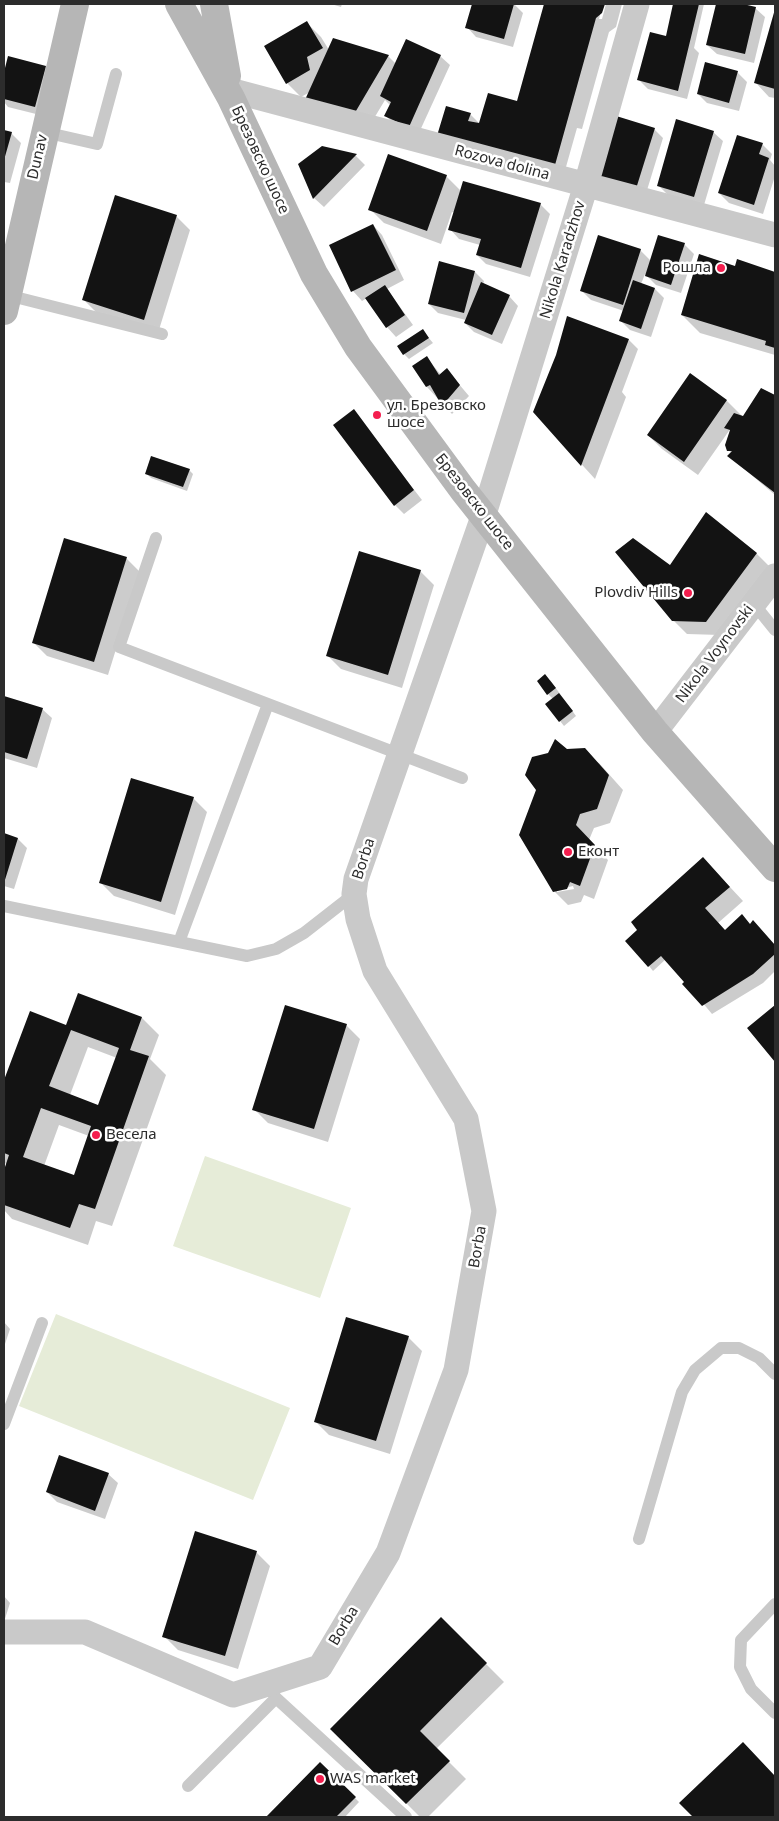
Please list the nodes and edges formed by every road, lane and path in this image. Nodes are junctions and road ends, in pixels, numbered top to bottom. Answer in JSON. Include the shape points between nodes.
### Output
{"nodes":[{"id":1,"x":75,"y":4,"type":"edge"},
{"id":2,"x":179,"y":4,"type":"edge"},
{"id":3,"x":214,"y":4,"type":"edge"},
{"id":4,"x":636,"y":4,"type":"edge"},
{"id":5,"x":116,"y":74,"type":"dead end"},
{"id":6,"x":230,"y":94,"type":"junction"},
{"id":7,"x":44,"y":132,"type":"junction"},
{"id":8,"x":586,"y":185,"type":"junction"},
{"id":9,"x":775,"y":235,"type":"edge"},
{"id":10,"x":6,"y":303,"type":"edge"},
{"id":11,"x":162,"y":334,"type":"dead end"},
{"id":12,"x":484,"y":514,"type":"junction"},
{"id":13,"x":156,"y":538,"type":"dead end"},
{"id":14,"x":775,"y":576,"type":"edge"},
{"id":15,"x":754,"y":604,"type":"junction"},
{"id":16,"x":775,"y":630,"type":"edge"},
{"id":17,"x":268,"y":704,"type":"junction"},
{"id":18,"x":655,"y":732,"type":"junction"},
{"id":19,"x":400,"y":754,"type":"junction"},
{"id":20,"x":462,"y":778,"type":"dead end"},
{"id":21,"x":775,"y":868,"type":"edge"},
{"id":22,"x":354,"y":894,"type":"junction"},
{"id":23,"x":4,"y":906,"type":"edge"},
{"id":24,"x":179,"y":942,"type":"junction"},
{"id":25,"x":42,"y":1323,"type":"dead end"},
{"id":26,"x":775,"y":1374,"type":"edge"},
{"id":27,"x":4,"y":1424,"type":"edge"},
{"id":28,"x":639,"y":1539,"type":"dead end"},
{"id":29,"x":775,"y":1604,"type":"edge"},
{"id":30,"x":4,"y":1632,"type":"edge"},
{"id":31,"x":272,"y":1691,"type":"junction"},
{"id":32,"x":775,"y":1713,"type":"edge"},
{"id":33,"x":188,"y":1786,"type":"dead end"},
{"id":34,"x":406,"y":1817,"type":"edge"}],
"edges":[{"from":1,"to":7,"type":"main road","name":"Dunav"},
{"from":2,"to":6,"type":"main road","name":"Брезовско шосе"},
{"from":3,"to":6,"type":"main road","name":"Брезовско шосе"},
{"from":4,"to":8,"type":"street","name":"Nikola Karadzhov"},
{"from":5,"to":7,"type":"lane","via":[[97,144]]},
{"from":6,"to":8,"type":"street","name":"Rozova dolina"},
{"from":6,"to":12,"type":"main road","name":"Брезовско шосе","via":[[314,274],[358,347]]},
{"from":7,"to":10,"type":"main road","name":"Dunav"},
{"from":8,"to":9,"type":"street","name":"Rozova dolina"},
{"from":8,"to":12,"type":"street","name":"Nikola Karadzhov"},
{"from":10,"to":11,"type":"lane"},
{"from":12,"to":18,"type":"main road","name":"Брезовско шосе"},
{"from":12,"to":19,"type":"street","name":"Borba"},
{"from":13,"to":17,"type":"lane","via":[[119,647]]},
{"from":14,"to":15,"type":"street","name":"Nikola Voynovski"},
{"from":15,"to":16,"type":"lane"},
{"from":15,"to":18,"type":"street","name":"Nikola Voynovski"},
{"from":17,"to":19,"type":"lane"},
{"from":17,"to":24,"type":"lane"},
{"from":18,"to":21,"type":"main road","name":"Брезовско шосе"},
{"from":19,"to":20,"type":"lane"},
{"from":19,"to":22,"type":"street","name":"Borba","via":[[356,879]]},
{"from":22,"to":24,"type":"lane","via":[[304,934],[276,949],[247,956]]},
{"from":22,"to":31,"type":"street","name":"Borba","via":[[358,919],[375,971],[466,1119],[484,1211],[456,1370],[388,1553],[320,1667]]},
{"from":23,"to":24,"type":"lane"},
{"from":25,"to":27,"type":"lane"},
{"from":26,"to":28,"type":"lane","via":[[759,1358],[739,1348],[721,1348],[695,1370],[682,1392]]},
{"from":29,"to":32,"type":"lane","via":[[741,1640],[740,1667],[751,1689]]},
{"from":30,"to":31,"type":"street","name":"Borba","via":[[85,1632],[233,1694]]},
{"from":31,"to":33,"type":"lane"},
{"from":31,"to":34,"type":"lane"}]}
